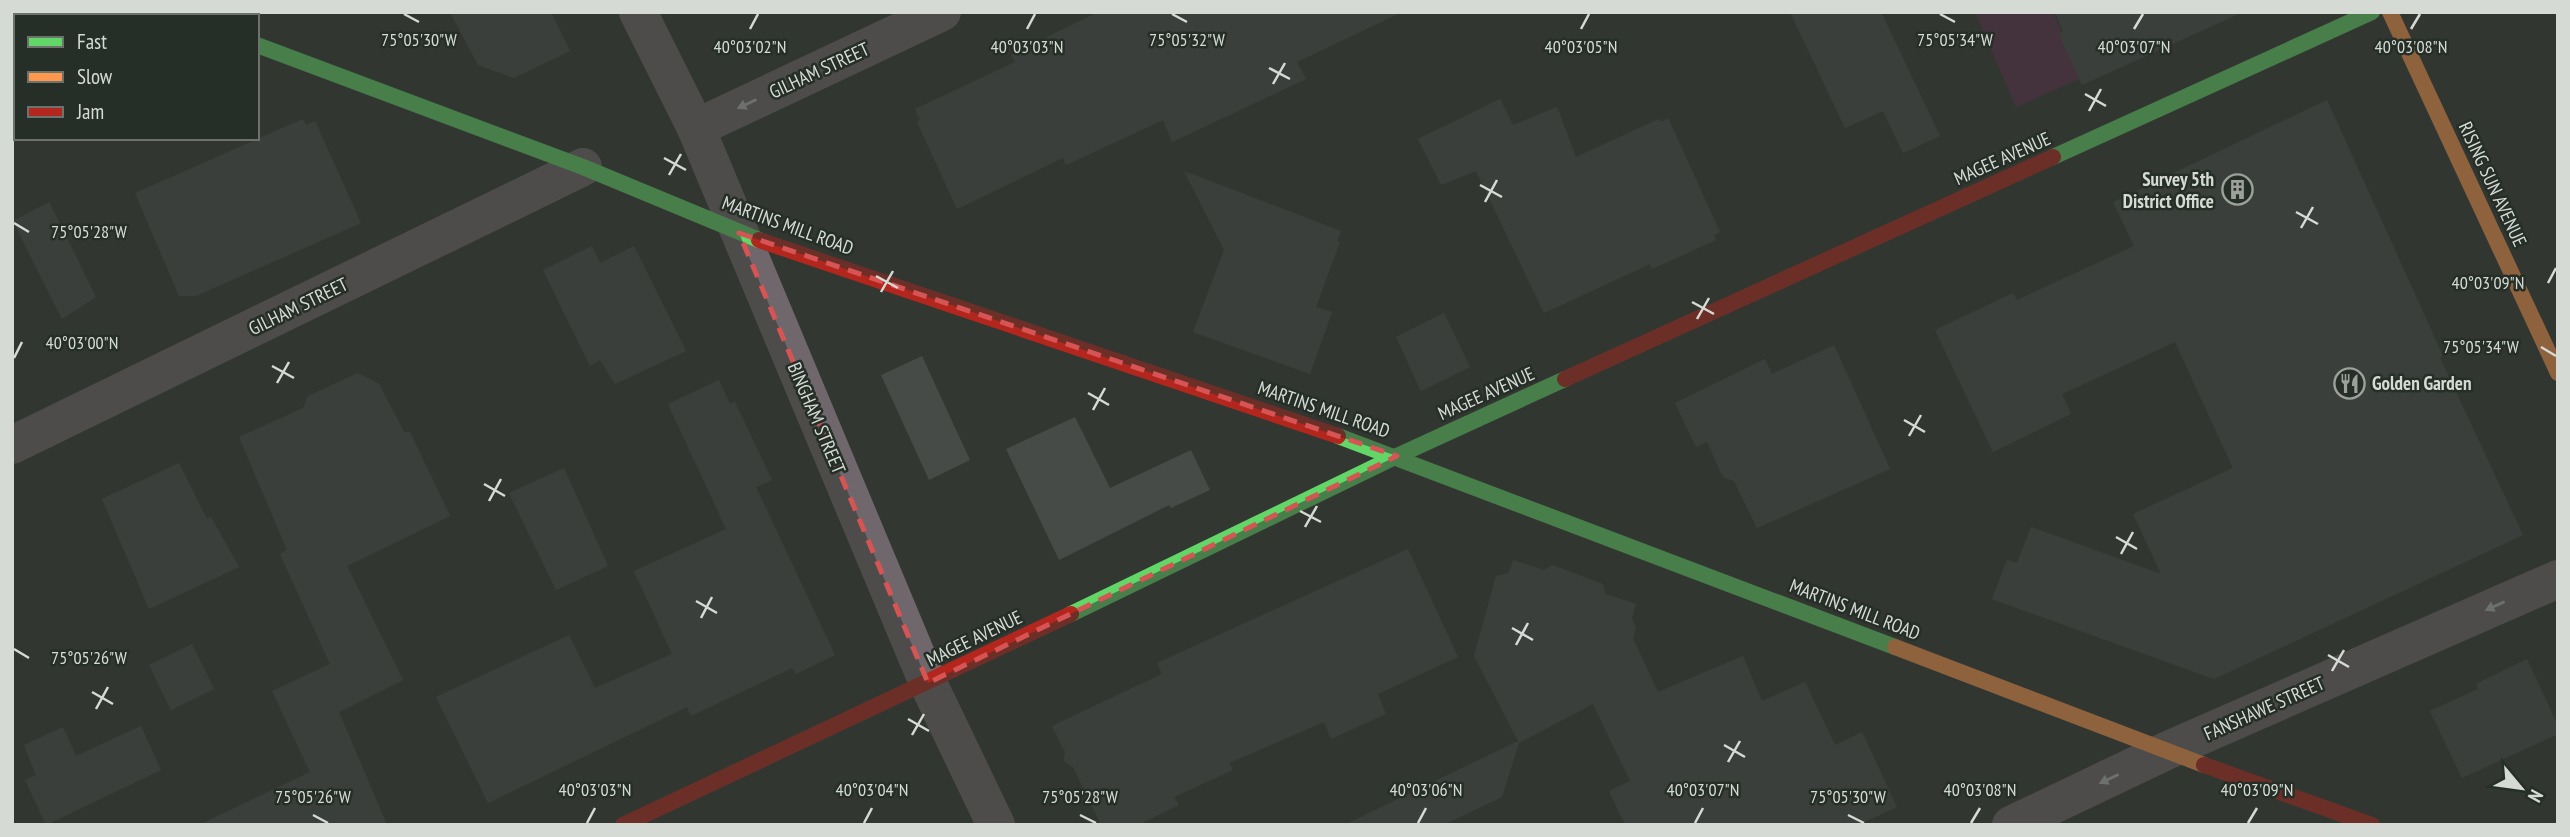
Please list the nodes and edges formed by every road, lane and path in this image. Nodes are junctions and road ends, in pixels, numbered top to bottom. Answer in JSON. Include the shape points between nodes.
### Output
{"nodes":[{"id":1,"x":638,"y":12,"type":"edge"},
{"id":2,"x":942,"y":12,"type":"edge"},
{"id":3,"x":2372,"y":12,"type":"edge"},
{"id":4,"x":2390,"y":12,"type":"edge"},
{"id":5,"x":259,"y":46,"type":"edge"},
{"id":6,"x":696,"y":128,"type":"junction"},
{"id":7,"x":583,"y":167,"type":"junction"},
{"id":8,"x":739,"y":233,"type":"junction"},
{"id":9,"x":2558,"y":373,"type":"edge"},
{"id":10,"x":12,"y":445,"type":"edge"},
{"id":11,"x":1397,"y":456,"type":"junction"},
{"id":12,"x":2558,"y":579,"type":"edge"},
{"id":13,"x":928,"y":683,"type":"junction"},
{"id":14,"x":2166,"y":751,"type":"junction"},
{"id":15,"x":623,"y":825,"type":"edge"},
{"id":16,"x":996,"y":825,"type":"edge"},
{"id":17,"x":2011,"y":825,"type":"edge"},
{"id":18,"x":2372,"y":825,"type":"edge"}],
"edges":[{"from":1,"to":6,"type":"street","name":"BINGHAM STREET"},
{"from":2,"to":6,"type":"street","name":"GILHAM STREET","one_way":true},
{"from":3,"to":11,"type":"street","name":"MAGEE AVENUE"},
{"from":4,"to":9,"type":"street","name":"RISING SUN AVENUE"},
{"from":5,"to":7,"type":"street","name":"MARTINS MILL ROAD"},
{"from":6,"to":8,"type":"street","name":"BINGHAM STREET"},
{"from":7,"to":8,"type":"street","name":"MARTINS MILL ROAD"},
{"from":7,"to":10,"type":"street","name":"GILHAM STREET"},
{"from":8,"to":11,"type":"street","name":"MARTINS MILL ROAD"},
{"from":8,"to":13,"type":"street","name":"BINGHAM STREET"},
{"from":11,"to":13,"type":"street","name":"MAGEE AVENUE"},
{"from":11,"to":14,"type":"street","name":"MARTINS MILL ROAD"},
{"from":12,"to":14,"type":"street","name":"FANSHAWE STREET","one_way":true},
{"from":13,"to":15,"type":"street","name":"MAGEE AVENUE"},
{"from":13,"to":16,"type":"street","name":"BINGHAM STREET"},
{"from":14,"to":17,"type":"street","name":"FANSHAWE STREET","one_way":true},
{"from":14,"to":18,"type":"street","name":"MARTINS MILL ROAD"}]}
